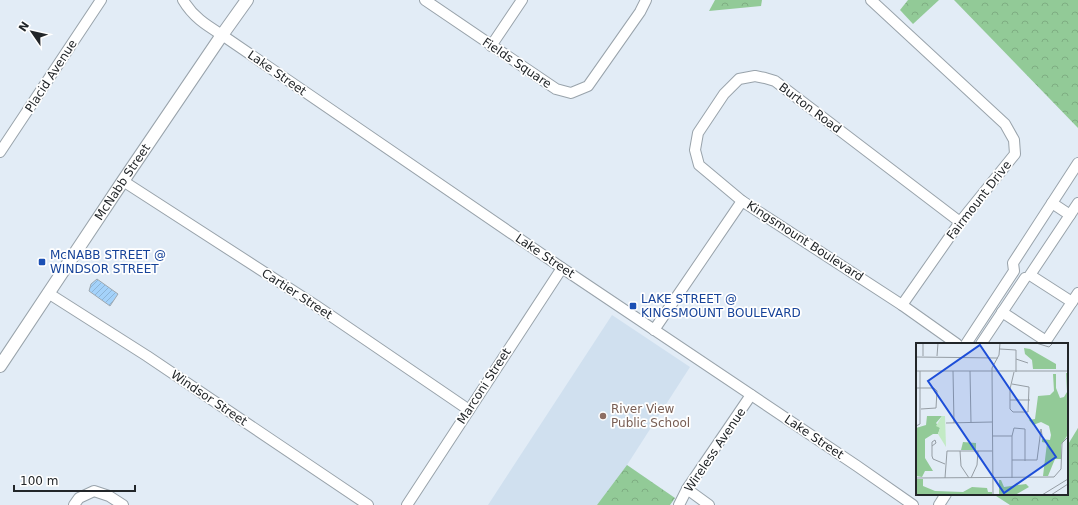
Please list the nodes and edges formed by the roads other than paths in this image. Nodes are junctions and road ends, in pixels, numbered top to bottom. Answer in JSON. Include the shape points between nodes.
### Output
{"nodes":[{"id":1,"x":101,"y":0,"type":"edge"},
{"id":2,"x":183,"y":0,"type":"edge"},
{"id":3,"x":247,"y":0,"type":"edge"},
{"id":4,"x":424,"y":0,"type":"edge"},
{"id":5,"x":522,"y":0,"type":"edge"},
{"id":6,"x":646,"y":0,"type":"edge"},
{"id":7,"x":871,"y":0,"type":"edge"},
{"id":8,"x":222,"y":35,"type":"junction"},
{"id":9,"x":491,"y":46,"type":"junction"},
{"id":10,"x":0,"y":152,"type":"edge"},
{"id":11,"x":1078,"y":163,"type":"edge"},
{"id":12,"x":123,"y":181,"type":"junction"},
{"id":13,"x":742,"y":200,"type":"junction"},
{"id":14,"x":1052,"y":203,"type":"junction"},
{"id":15,"x":1078,"y":203,"type":"edge"},
{"id":16,"x":1070,"y":215,"type":"junction"},
{"id":17,"x":960,"y":222,"type":"junction"},
{"id":18,"x":562,"y":268,"type":"junction"},
{"id":19,"x":1025,"y":278,"type":"dead end"},
{"id":20,"x":48,"y":293,"type":"junction"},
{"id":21,"x":1078,"y":293,"type":"edge"},
{"id":22,"x":1072,"y":302,"type":"junction"},
{"id":23,"x":902,"y":305,"type":"junction"},
{"id":24,"x":1002,"y":312,"type":"junction"},
{"id":25,"x":654,"y":330,"type":"junction"},
{"id":26,"x":1045,"y":342,"type":"edge"},
{"id":27,"x":956,"y":343,"type":"edge"},
{"id":28,"x":967,"y":343,"type":"edge"},
{"id":29,"x":982,"y":343,"type":"edge"},
{"id":30,"x":0,"y":366,"type":"edge"},
{"id":31,"x":751,"y":395,"type":"junction"},
{"id":32,"x":468,"y":410,"type":"junction"},
{"id":33,"x":687,"y":489,"type":"junction"},
{"id":34,"x":945,"y":495,"type":"edge"},
{"id":35,"x":74,"y":505,"type":"edge"},
{"id":36,"x":123,"y":505,"type":"edge"},
{"id":37,"x":368,"y":505,"type":"edge"},
{"id":38,"x":407,"y":505,"type":"edge"},
{"id":39,"x":679,"y":505,"type":"edge"},
{"id":40,"x":709,"y":505,"type":"edge"},
{"id":41,"x":913,"y":505,"type":"edge"},
{"id":42,"x":939,"y":505,"type":"edge"}],
"edges":[{"from":1,"to":10,"type":"street","name":"Placid Avenue"},
{"from":2,"to":8,"type":"street","name":"Lake Street","via":[[189,10]]},
{"from":3,"to":8,"type":"main road","name":"McNabb Street"},
{"from":4,"to":9,"type":"street","name":"Fields Square"},
{"from":5,"to":9,"type":"street"},
{"from":6,"to":9,"type":"street","name":"Fields Square","via":[[588,86],[571,93],[556,89]]},
{"from":7,"to":17,"type":"street","name":"Fairmount Drive","via":[[1005,124],[1014,140],[1015,154]]},
{"from":8,"to":12,"type":"main road","name":"McNabb Street"},
{"from":8,"to":18,"type":"street","name":"Lake Street"},
{"from":11,"to":14,"type":"street"},
{"from":12,"to":20,"type":"main road","name":"McNabb Street"},
{"from":12,"to":32,"type":"street","name":"Cartier Street","via":[[315,305]]},
{"from":13,"to":17,"type":"street","name":"Burton Road","via":[[699,165],[695,150],[698,133],[724,94],[739,79],[754,76],[775,82]]},
{"from":13,"to":23,"type":"street","name":"Kingsmount Boulevard"},
{"from":13,"to":25,"type":"street","name":"Kingsmount Boulevard"},
{"from":14,"to":16,"type":"street"},
{"from":14,"to":28,"type":"street","via":[[1013,263],[1014,271]]},
{"from":15,"to":16,"type":"street"},
{"from":16,"to":22,"type":"street","via":[[1030,275]]},
{"from":17,"to":23,"type":"street","name":"Fairmount Drive"},
{"from":18,"to":25,"type":"street","name":"Lake Street"},
{"from":18,"to":32,"type":"street","name":"Marconi Street"},
{"from":19,"to":24,"type":"street"},
{"from":20,"to":30,"type":"main road","name":"McNabb Street"},
{"from":20,"to":37,"type":"street","name":"Windsor Street","via":[[147,356]]},
{"from":21,"to":22,"type":"street"},
{"from":22,"to":26,"type":"street"},
{"from":23,"to":27,"type":"street","name":"Kingsmount Boulevard"},
{"from":24,"to":26,"type":"street"},
{"from":24,"to":29,"type":"street"},
{"from":25,"to":31,"type":"street","name":"Lake Street"},
{"from":31,"to":33,"type":"street","name":"Wireless Avenue"},
{"from":31,"to":41,"type":"street","name":"Lake Street"},
{"from":32,"to":38,"type":"street","name":"Marconi Street"},
{"from":33,"to":39,"type":"street","name":"Wireless Avenue"},
{"from":33,"to":40,"type":"street"},
{"from":34,"to":42,"type":"street"},
{"from":35,"to":36,"type":"street","via":[[79,498],[94,491],[109,496]]}]}
